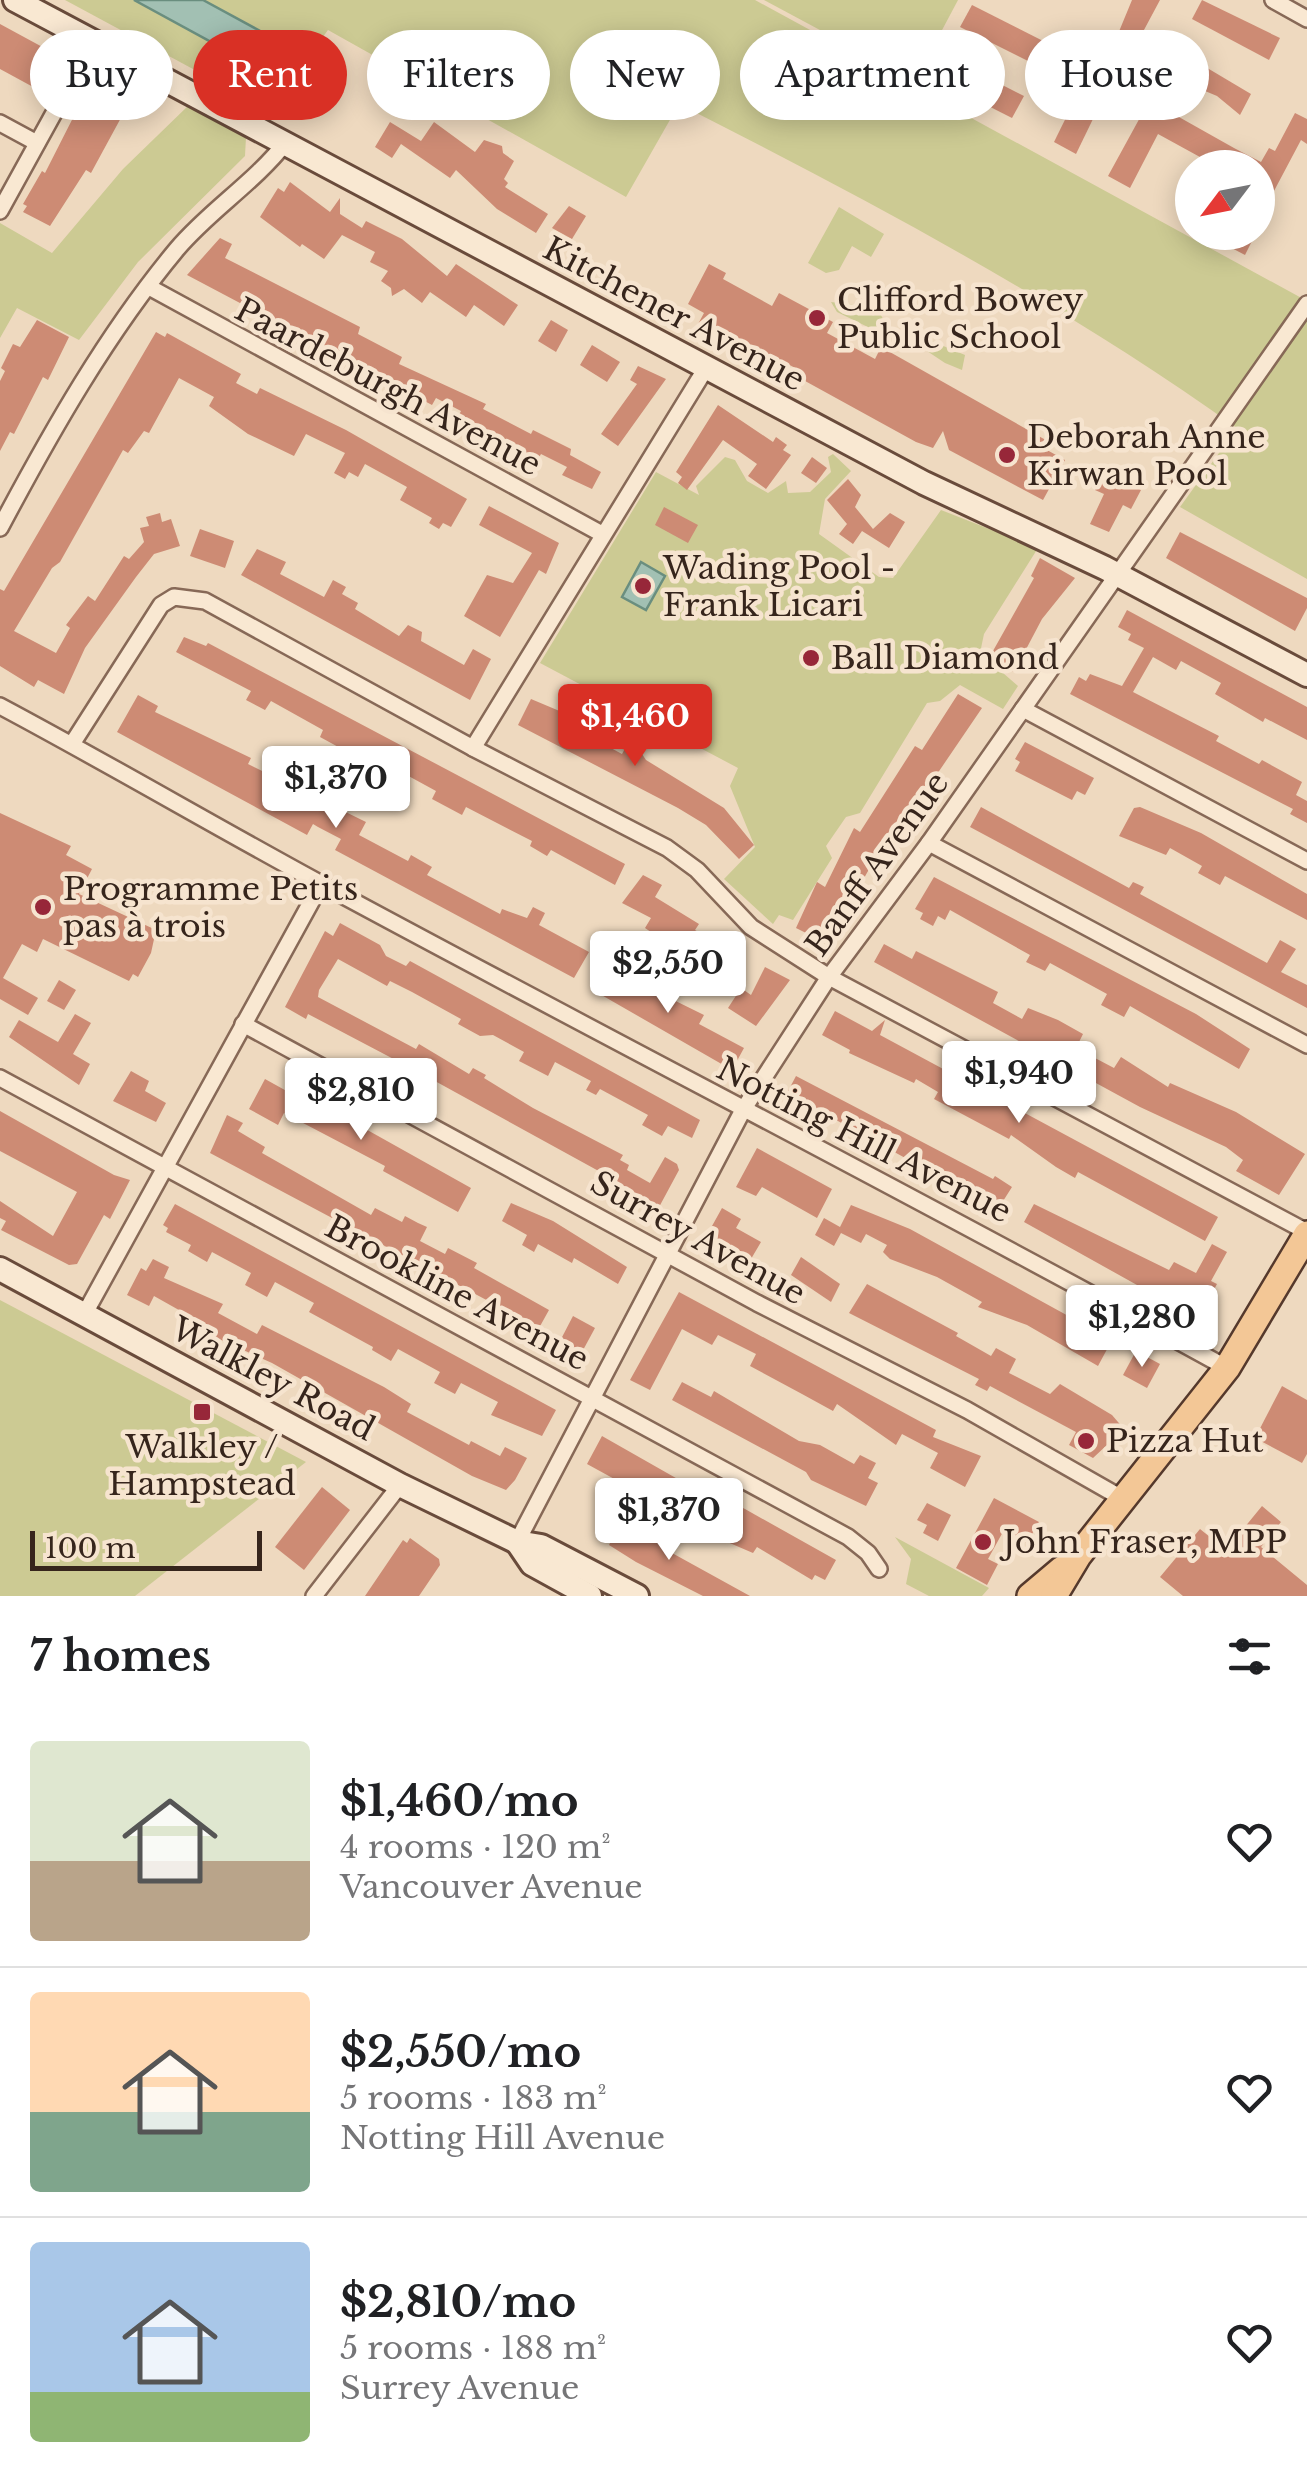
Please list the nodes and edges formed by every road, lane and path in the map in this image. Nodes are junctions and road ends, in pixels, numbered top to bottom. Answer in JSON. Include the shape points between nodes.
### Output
{"nodes":[{"id":1,"x":15,"y":0,"type":"edge"},
{"id":2,"x":1273,"y":0,"type":"edge"},
{"id":3,"x":1307,"y":18,"type":"edge"},
{"id":4,"x":70,"y":30,"type":"edge"},
{"id":5,"x":173,"y":84,"type":"edge"},
{"id":6,"x":50,"y":120,"type":"edge"},
{"id":7,"x":0,"y":124,"type":"edge"},
{"id":8,"x":286,"y":142,"type":"junction"},
{"id":9,"x":37,"y":143,"type":"junction"},
{"id":10,"x":0,"y":210,"type":"edge"},
{"id":11,"x":150,"y":287,"type":"junction"},
{"id":12,"x":1307,"y":304,"type":"edge"},
{"id":13,"x":706,"y":368,"type":"junction"},
{"id":14,"x":0,"y":528,"type":"edge"},
{"id":15,"x":602,"y":534,"type":"junction"},
{"id":16,"x":1118,"y":576,"type":"junction"},
{"id":17,"x":1307,"y":675,"type":"edge"},
{"id":18,"x":0,"y":706,"type":"edge"},
{"id":19,"x":1023,"y":709,"type":"junction"},
{"id":20,"x":72,"y":744,"type":"junction"},
{"id":21,"x":473,"y":748,"type":"junction"},
{"id":22,"x":929,"y":843,"type":"junction"},
{"id":23,"x":1307,"y":861,"type":"edge"},
{"id":24,"x":321,"y":884,"type":"junction"},
{"id":25,"x":829,"y":976,"type":"junction"},
{"id":26,"x":243,"y":1024,"type":"junction"},
{"id":27,"x":1307,"y":1045,"type":"edge"},
{"id":28,"x":0,"y":1078,"type":"edge"},
{"id":29,"x":743,"y":1110,"type":"junction"},
{"id":30,"x":168,"y":1169,"type":"junction"},
{"id":31,"x":1307,"y":1233,"type":"edge"},
{"id":32,"x":668,"y":1251,"type":"junction"},
{"id":33,"x":0,"y":1269,"type":"edge"},
{"id":34,"x":84,"y":1315,"type":"junction"},
{"id":35,"x":1227,"y":1368,"type":"junction"},
{"id":36,"x":592,"y":1397,"type":"junction"},
{"id":37,"x":400,"y":1485,"type":"junction"},
{"id":38,"x":1125,"y":1500,"type":"junction"},
{"id":39,"x":517,"y":1542,"type":"junction"},
{"id":40,"x":1078,"y":1556,"type":"junction"},
{"id":41,"x":879,"y":1569,"type":"dead end"},
{"id":42,"x":314,"y":1596,"type":"edge"},
{"id":43,"x":590,"y":1596,"type":"edge"},
{"id":44,"x":637,"y":1596,"type":"edge"},
{"id":45,"x":1030,"y":1596,"type":"edge"},
{"id":46,"x":1054,"y":1596,"type":"edge"}],
"edges":[{"from":1,"to":4,"type":"street","name":"Kitchener Avenue"},
{"from":2,"to":3,"type":"street"},
{"from":5,"to":8,"type":"street","name":"Kitchener Avenue"},
{"from":6,"to":9,"type":"street"},
{"from":7,"to":9,"type":"street"},
{"from":8,"to":11,"type":"street","via":[[180,246]]},
{"from":8,"to":13,"type":"street","name":"Kitchener Avenue"},
{"from":9,"to":10,"type":"street"},
{"from":11,"to":14,"type":"street"},
{"from":11,"to":15,"type":"street","name":"Paardeburgh Avenue"},
{"from":12,"to":16,"type":"street","name":"Banff Avenue"},
{"from":13,"to":15,"type":"street"},
{"from":13,"to":16,"type":"street","name":"Kitchener Avenue"},
{"from":15,"to":21,"type":"street"},
{"from":16,"to":17,"type":"street","name":"Kitchener Avenue"},
{"from":16,"to":19,"type":"street","name":"Banff Avenue"},
{"from":18,"to":20,"type":"street","name":"Notting Hill Avenue"},
{"from":19,"to":22,"type":"street","name":"Banff Avenue"},
{"from":19,"to":23,"type":"street"},
{"from":20,"to":21,"type":"street","via":[[160,605],[189,597]]},
{"from":20,"to":24,"type":"street","name":"Notting Hill Avenue"},
{"from":21,"to":25,"type":"street","via":[[667,848],[751,927]]},
{"from":22,"to":25,"type":"street","name":"Banff Avenue"},
{"from":22,"to":27,"type":"street"},
{"from":24,"to":26,"type":"street"},
{"from":24,"to":29,"type":"street","name":"Notting Hill Avenue"},
{"from":25,"to":29,"type":"street","name":"Banff Avenue"},
{"from":25,"to":31,"type":"street"},
{"from":26,"to":30,"type":"street"},
{"from":26,"to":32,"type":"street","name":"Surrey Avenue"},
{"from":28,"to":30,"type":"street","name":"Brookline Avenue"},
{"from":29,"to":32,"type":"street","name":"Banff Avenue"},
{"from":29,"to":35,"type":"street","name":"Notting Hill Avenue"},
{"from":30,"to":34,"type":"street"},
{"from":30,"to":36,"type":"street","name":"Brookline Avenue"},
{"from":31,"to":35,"type":"main road"},
{"from":32,"to":36,"type":"street","name":"Banff Avenue"},
{"from":32,"to":38,"type":"street","name":"Surrey Avenue"},
{"from":33,"to":34,"type":"street","name":"Walkley Road"},
{"from":34,"to":37,"type":"street","name":"Walkley Road"},
{"from":35,"to":38,"type":"main road"},
{"from":36,"to":39,"type":"street","name":"Banff Avenue"},
{"from":36,"to":41,"type":"street","name":"Brookline Avenue","via":[[848,1537]]},
{"from":37,"to":39,"type":"street","name":"Walkley Road"},
{"from":37,"to":42,"type":"street"},
{"from":38,"to":40,"type":"main road"},
{"from":39,"to":43,"type":"street","name":"Walkley Road","via":[[532,1564]]},
{"from":39,"to":44,"type":"street","name":"Walkley Road","via":[[541,1546]]},
{"from":40,"to":45,"type":"main road"},
{"from":40,"to":46,"type":"main road"}]}
